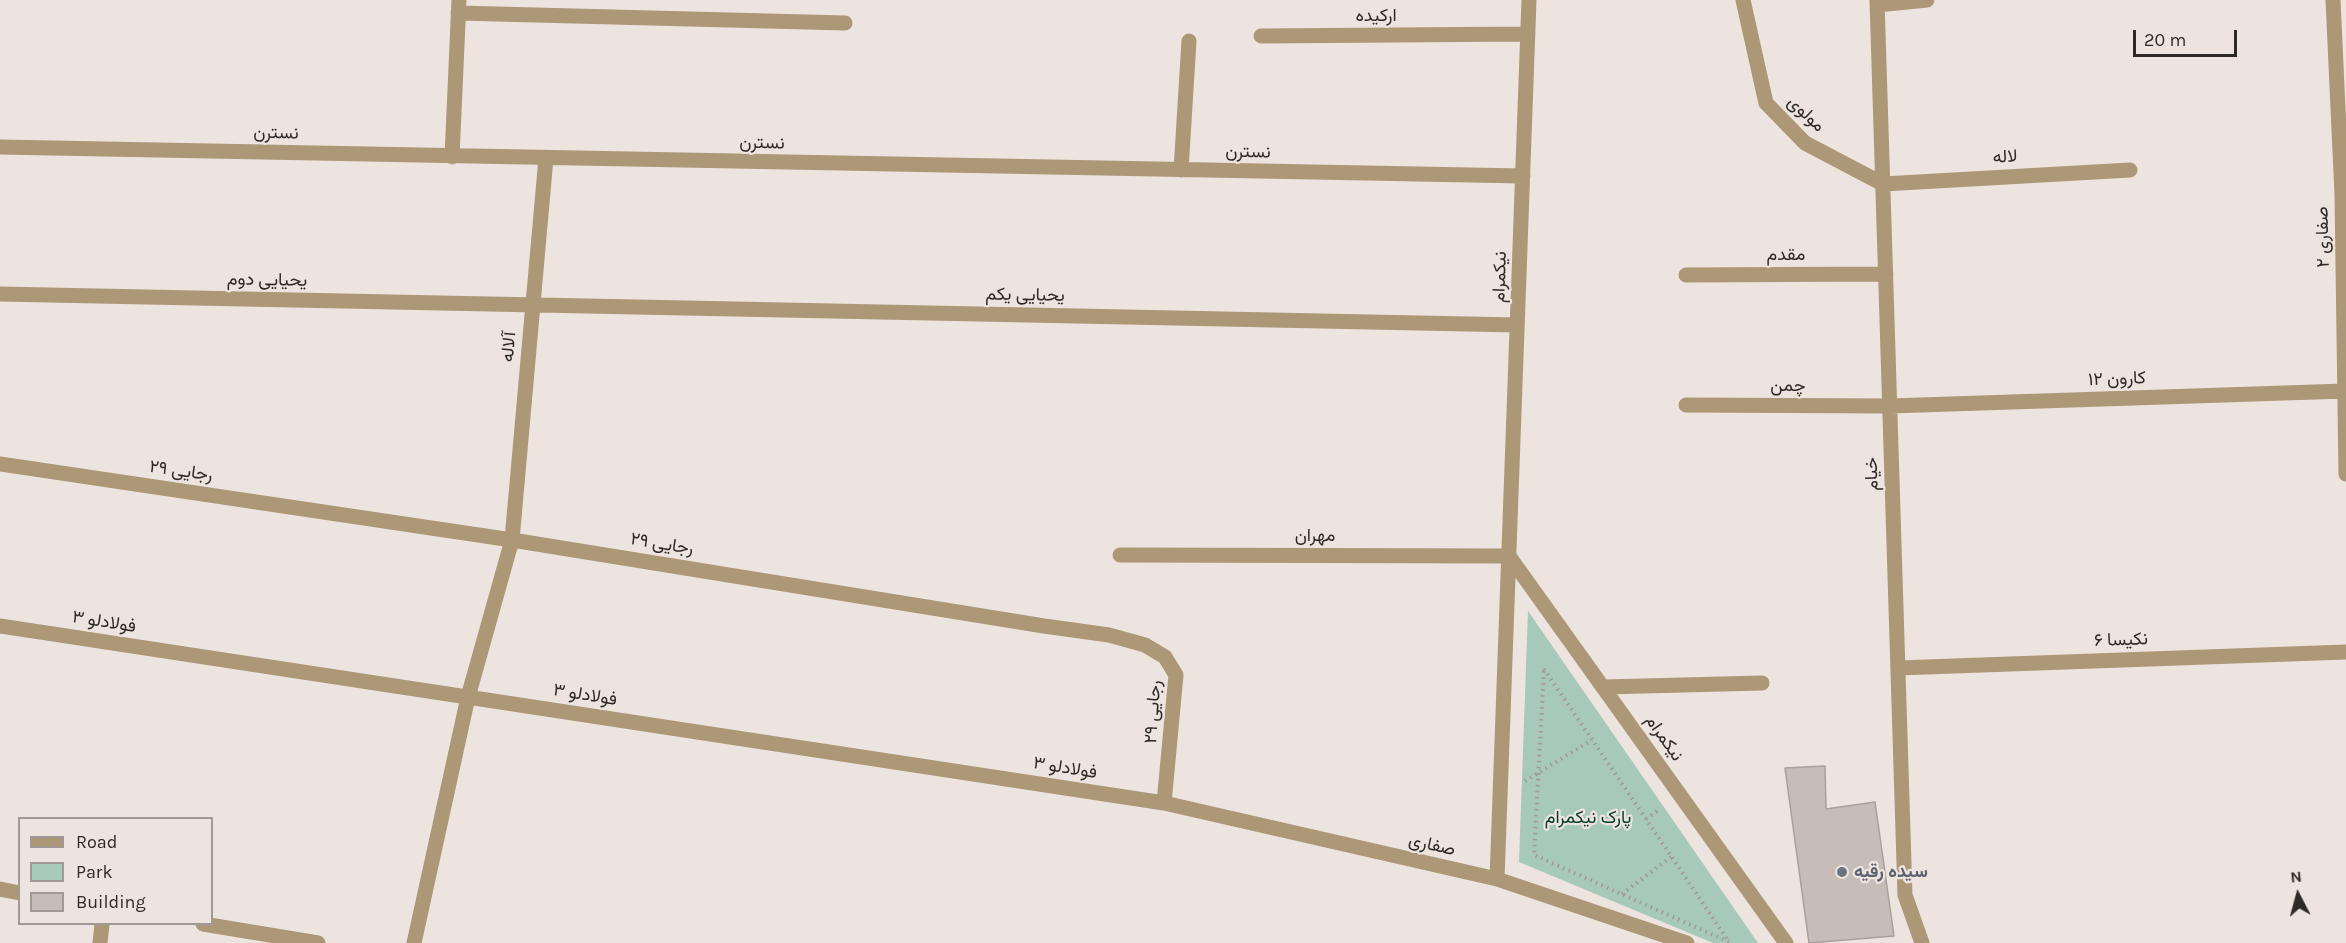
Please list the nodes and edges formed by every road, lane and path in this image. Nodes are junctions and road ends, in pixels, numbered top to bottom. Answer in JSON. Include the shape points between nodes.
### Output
{"nodes":[{"id":1,"x":1529,"y":0,"type":"edge"},
{"id":2,"x":1743,"y":0,"type":"edge"},
{"id":3,"x":1927,"y":0,"type":"edge"},
{"id":4,"x":2333,"y":0,"type":"edge"},
{"id":5,"x":1877,"y":2,"type":"edge"},
{"id":6,"x":459,"y":7,"type":"edge"},
{"id":7,"x":845,"y":23,"type":"dead end"},
{"id":8,"x":1528,"y":34,"type":"junction"},
{"id":9,"x":1261,"y":36,"type":"dead end"},
{"id":10,"x":1189,"y":41,"type":"dead end"},
{"id":11,"x":2340,"y":44,"type":"edge"},
{"id":12,"x":0,"y":147,"type":"edge"},
{"id":13,"x":2343,"y":152,"type":"edge"},
{"id":14,"x":452,"y":157,"type":"junction"},
{"id":15,"x":546,"y":158,"type":"junction"},
{"id":16,"x":1181,"y":170,"type":"junction"},
{"id":17,"x":2130,"y":170,"type":"dead end"},
{"id":18,"x":1523,"y":177,"type":"junction"},
{"id":19,"x":1882,"y":184,"type":"junction"},
{"id":20,"x":1686,"y":274,"type":"dead end"},
{"id":21,"x":1886,"y":274,"type":"junction"},
{"id":22,"x":0,"y":294,"type":"edge"},
{"id":23,"x":532,"y":305,"type":"junction"},
{"id":24,"x":1517,"y":325,"type":"junction"},
{"id":25,"x":2345,"y":391,"type":"edge"},
{"id":26,"x":1686,"y":405,"type":"dead end"},
{"id":27,"x":1890,"y":406,"type":"junction"},
{"id":28,"x":0,"y":464,"type":"edge"},
{"id":29,"x":2346,"y":474,"type":"edge"},
{"id":30,"x":512,"y":540,"type":"junction"},
{"id":31,"x":1120,"y":555,"type":"dead end"},
{"id":32,"x":1509,"y":556,"type":"junction"},
{"id":33,"x":0,"y":626,"type":"edge"},
{"id":34,"x":2346,"y":652,"type":"edge"},
{"id":35,"x":1898,"y":668,"type":"junction"},
{"id":36,"x":1762,"y":683,"type":"dead end"},
{"id":37,"x":1604,"y":687,"type":"junction"},
{"id":38,"x":468,"y":697,"type":"junction"},
{"id":39,"x":1592,"y":740,"type":"junction"},
{"id":40,"x":1538,"y":774,"type":"junction"},
{"id":41,"x":1500,"y":793,"type":"junction"},
{"id":42,"x":1164,"y":803,"type":"junction"},
{"id":43,"x":1671,"y":856,"type":"junction"},
{"id":44,"x":1497,"y":879,"type":"junction"},
{"id":45,"x":0,"y":889,"type":"edge"},
{"id":46,"x":18,"y":892,"type":"edge"},
{"id":47,"x":1621,"y":895,"type":"junction"},
{"id":48,"x":1905,"y":895,"type":"junction"},
{"id":49,"x":1602,"y":914,"type":"junction"},
{"id":50,"x":102,"y":925,"type":"edge"},
{"id":51,"x":209,"y":925,"type":"edge"},
{"id":52,"x":100,"y":943,"type":"edge"},
{"id":53,"x":318,"y":943,"type":"edge"},
{"id":54,"x":414,"y":943,"type":"edge"},
{"id":55,"x":1687,"y":943,"type":"edge"},
{"id":56,"x":1786,"y":943,"type":"edge"},
{"id":57,"x":1910,"y":943,"type":"edge"},
{"id":58,"x":1922,"y":943,"type":"edge"}],
"edges":[{"from":1,"to":8,"type":"street","name":"نیکمرام"},
{"from":2,"to":19,"type":"street","name":"مولوی","via":[[1766,103],[1805,143]]},
{"from":3,"to":5,"type":"street"},
{"from":4,"to":11,"type":"street","name":"صفاری ۲"},
{"from":5,"to":19,"type":"street","name":"خیام"},
{"from":6,"to":7,"type":"street"},
{"from":6,"to":14,"type":"street"},
{"from":8,"to":9,"type":"street","name":"ارکیده"},
{"from":8,"to":18,"type":"street","name":"نیکمرام"},
{"from":10,"to":16,"type":"street"},
{"from":11,"to":13,"type":"street","name":"صفاری ۲"},
{"from":12,"to":14,"type":"street","name":"نسترن"},
{"from":13,"to":25,"type":"street","name":"صفاری ۲"},
{"from":14,"to":15,"type":"street","name":"نسترن"},
{"from":15,"to":16,"type":"street","name":"نسترن"},
{"from":15,"to":23,"type":"street","name":"آلاله"},
{"from":16,"to":18,"type":"street","name":"نسترن"},
{"from":17,"to":19,"type":"street","name":"لاله"},
{"from":18,"to":24,"type":"street","name":"نیکمرام"},
{"from":19,"to":21,"type":"street","name":"خیام"},
{"from":20,"to":21,"type":"street","name":"مقدم"},
{"from":21,"to":27,"type":"street","name":"خیام"},
{"from":22,"to":23,"type":"street","name":"یحیایی دوم"},
{"from":23,"to":24,"type":"street","name":"یحیایی یکم"},
{"from":23,"to":30,"type":"street","name":"آلاله"},
{"from":24,"to":32,"type":"street","name":"نیکمرام"},
{"from":25,"to":27,"type":"street","name":"کارون ۱۲"},
{"from":25,"to":29,"type":"street","name":"صفاری ۲"},
{"from":26,"to":27,"type":"street","name":"چمن"},
{"from":27,"to":35,"type":"street","name":"خیام"},
{"from":28,"to":30,"type":"street","name":"رجایی ۲۹"},
{"from":30,"to":38,"type":"street","name":"آلاله"},
{"from":30,"to":42,"type":"street","name":"رجایی ۲۹","via":[[1109,635],[1145,645],[1165,657],[1176,675]]},
{"from":31,"to":32,"type":"street","name":"مهران"},
{"from":32,"to":37,"type":"street","name":"نیکمرام"},
{"from":32,"to":41,"type":"street","name":"نیکمرام"},
{"from":33,"to":38,"type":"street","name":"فولادلو ۳"},
{"from":34,"to":35,"type":"street","name":"نکيسا ۶"},
{"from":35,"to":48,"type":"street","name":"خیام"},
{"from":36,"to":37,"type":"street"},
{"from":37,"to":56,"type":"street","name":"نیکمرام"},
{"from":38,"to":42,"type":"street","name":"فولادلو ۳"},
{"from":38,"to":54,"type":"street","name":"آلاله"},
{"from":39,"to":40,"type":"path"},
{"from":39,"to":40,"type":"path","via":[[1544,669]]},
{"from":39,"to":43,"type":"path"},
{"from":40,"to":41,"type":"path"},
{"from":40,"to":47,"type":"path","via":[[1533,855]]},
{"from":41,"to":44,"type":"street","name":"نیکمرام"},
{"from":42,"to":44,"type":"street","name":"صفاری"},
{"from":43,"to":47,"type":"path"},
{"from":43,"to":47,"type":"path","via":[[1729,942]]},
{"from":44,"to":49,"type":"street","name":"صفاری"},
{"from":45,"to":46,"type":"street"},
{"from":47,"to":49,"type":"path"},
{"from":48,"to":57,"type":"street"},
{"from":48,"to":58,"type":"street","name":"خیام"},
{"from":49,"to":55,"type":"street","name":"صفاری"},
{"from":50,"to":52,"type":"street"},
{"from":51,"to":53,"type":"street"}]}
